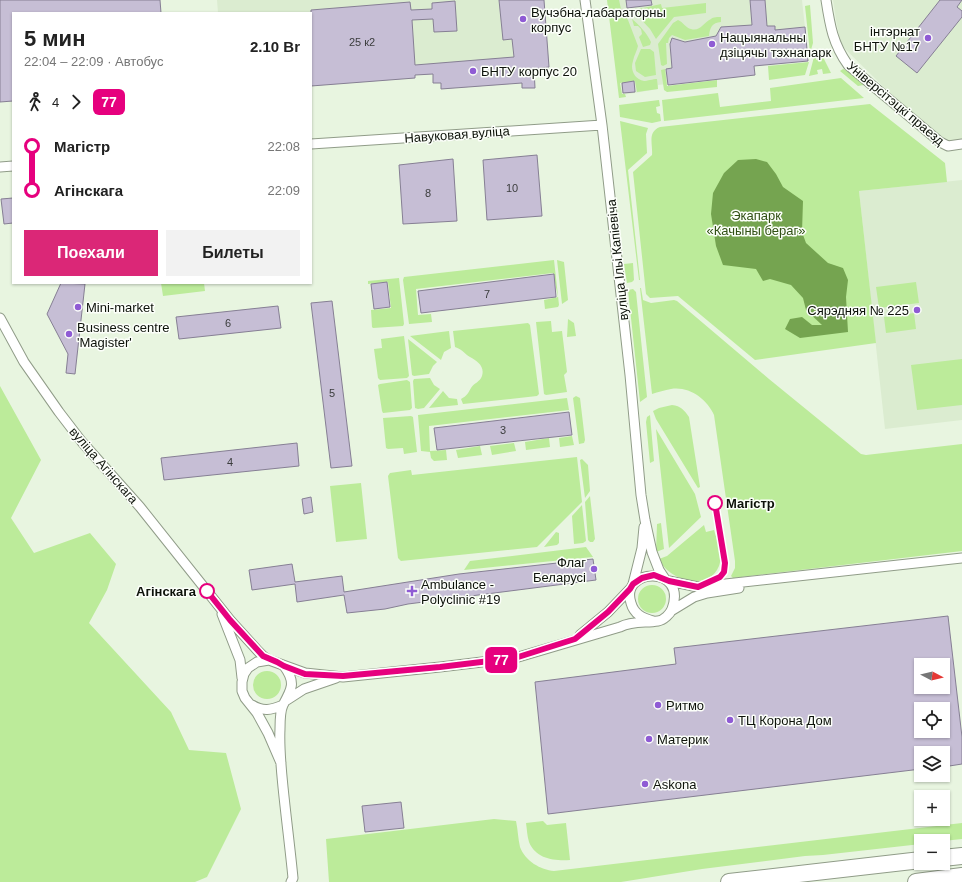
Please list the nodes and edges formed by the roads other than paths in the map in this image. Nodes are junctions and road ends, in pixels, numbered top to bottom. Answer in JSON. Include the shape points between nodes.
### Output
{"nodes":[{"id":1,"x":586,"y":0,"type":"edge"},
{"id":2,"x":826,"y":0,"type":"edge"},
{"id":3,"x":602,"y":125,"type":"junction"},
{"id":4,"x":312,"y":144,"type":"edge"},
{"id":5,"x":962,"y":144,"type":"edge"},
{"id":6,"x":0,"y":166,"type":"edge"},
{"id":7,"x":12,"y":166,"type":"edge"},
{"id":8,"x":0,"y":318,"type":"edge"},
{"id":9,"x":645,"y":520,"type":"junction"},
{"id":10,"x":962,"y":558,"type":"edge"},
{"id":11,"x":667,"y":580,"type":"junction"},
{"id":12,"x":761,"y":581,"type":"junction"},
{"id":13,"x":632,"y":586,"type":"junction"},
{"id":14,"x":219,"y":605,"type":"junction"},
{"id":15,"x":671,"y":611,"type":"junction"},
{"id":16,"x":653,"y":621,"type":"junction"},
{"id":17,"x":566,"y":642,"type":"junction"},
{"id":18,"x":269,"y":660,"type":"junction"},
{"id":19,"x":284,"y":666,"type":"junction"},
{"id":20,"x":343,"y":676,"type":"junction"},
{"id":21,"x":242,"y":682,"type":"junction"},
{"id":22,"x":285,"y":703,"type":"junction"},
{"id":23,"x":250,"y":704,"type":"junction"},
{"id":24,"x":281,"y":762,"type":"junction"},
{"id":25,"x":962,"y":856,"type":"edge"},
{"id":26,"x":950,"y":857,"type":"edge"},
{"id":27,"x":914,"y":861,"type":"edge"},
{"id":28,"x":951,"y":879,"type":"edge"},
{"id":29,"x":291,"y":882,"type":"edge"},
{"id":30,"x":729,"y":882,"type":"edge"},
{"id":31,"x":916,"y":882,"type":"edge"}],
"edges":[{"from":1,"to":3,"type":"street","name":"вуліца Ільі Капіевіча"},
{"from":2,"to":5,"type":"street","name":"Універсітэцкі праезд","via":[[833,40],[848,65],[940,142],[948,146]]},
{"from":3,"to":4,"type":"street","name":"Навуковая вуліца"},
{"from":3,"to":9,"type":"street","name":"вуліца Ільі Капіевіча"},
{"from":6,"to":7,"type":"street"},
{"from":8,"to":14,"type":"street","name":"вуліца Агінскага","via":[[24,362],[59,412]]},
{"from":9,"to":11,"type":"street","name":"вуліца Ільі Капіевіча","via":[[654,559]]},
{"from":9,"to":13,"type":"street","name":"вуліца Ільі Капіевіча","via":[[642,548]]},
{"from":10,"to":12,"type":"street"},
{"from":11,"to":12,"type":"street","via":[[698,587]]},
{"from":11,"to":13,"type":"street","via":[[654,575],[648,576]]},
{"from":11,"to":15,"type":"street","via":[[674,595]]},
{"from":12,"to":15,"type":"street","via":[[746,587],[694,597]]},
{"from":13,"to":16,"type":"street","via":[[629,598],[633,609],[642,617]]},
{"from":13,"to":17,"type":"street","via":[[593,625],[575,639]]},
{"from":14,"to":18,"type":"street","name":"вуліца Агінскага","via":[[258,651]]},
{"from":14,"to":21,"type":"street","name":"вуліца Агінскага","via":[[240,660]]},
{"from":15,"to":16,"type":"street","via":[[659,621]]},
{"from":16,"to":17,"type":"street","via":[[627,624]]},
{"from":17,"to":20,"type":"street","via":[[515,658]]},
{"from":18,"to":19,"type":"street"},
{"from":18,"to":21,"type":"street","via":[[257,662],[248,668]]},
{"from":19,"to":20,"type":"street","via":[[305,674]]},
{"from":19,"to":22,"type":"street","via":[[292,684]]},
{"from":20,"to":22,"type":"street","via":[[304,689]]},
{"from":21,"to":23,"type":"street","via":[[242,691]]},
{"from":22,"to":23,"type":"street","via":[[265,710]]},
{"from":22,"to":24,"type":"street","via":[[279,730]]},
{"from":23,"to":24,"type":"street","via":[[268,733]]},
{"from":24,"to":29,"type":"street","via":[[293,878]]},
{"from":25,"to":26,"type":"highway"},
{"from":27,"to":30,"type":"highway"},
{"from":28,"to":31,"type":"highway"}]}
